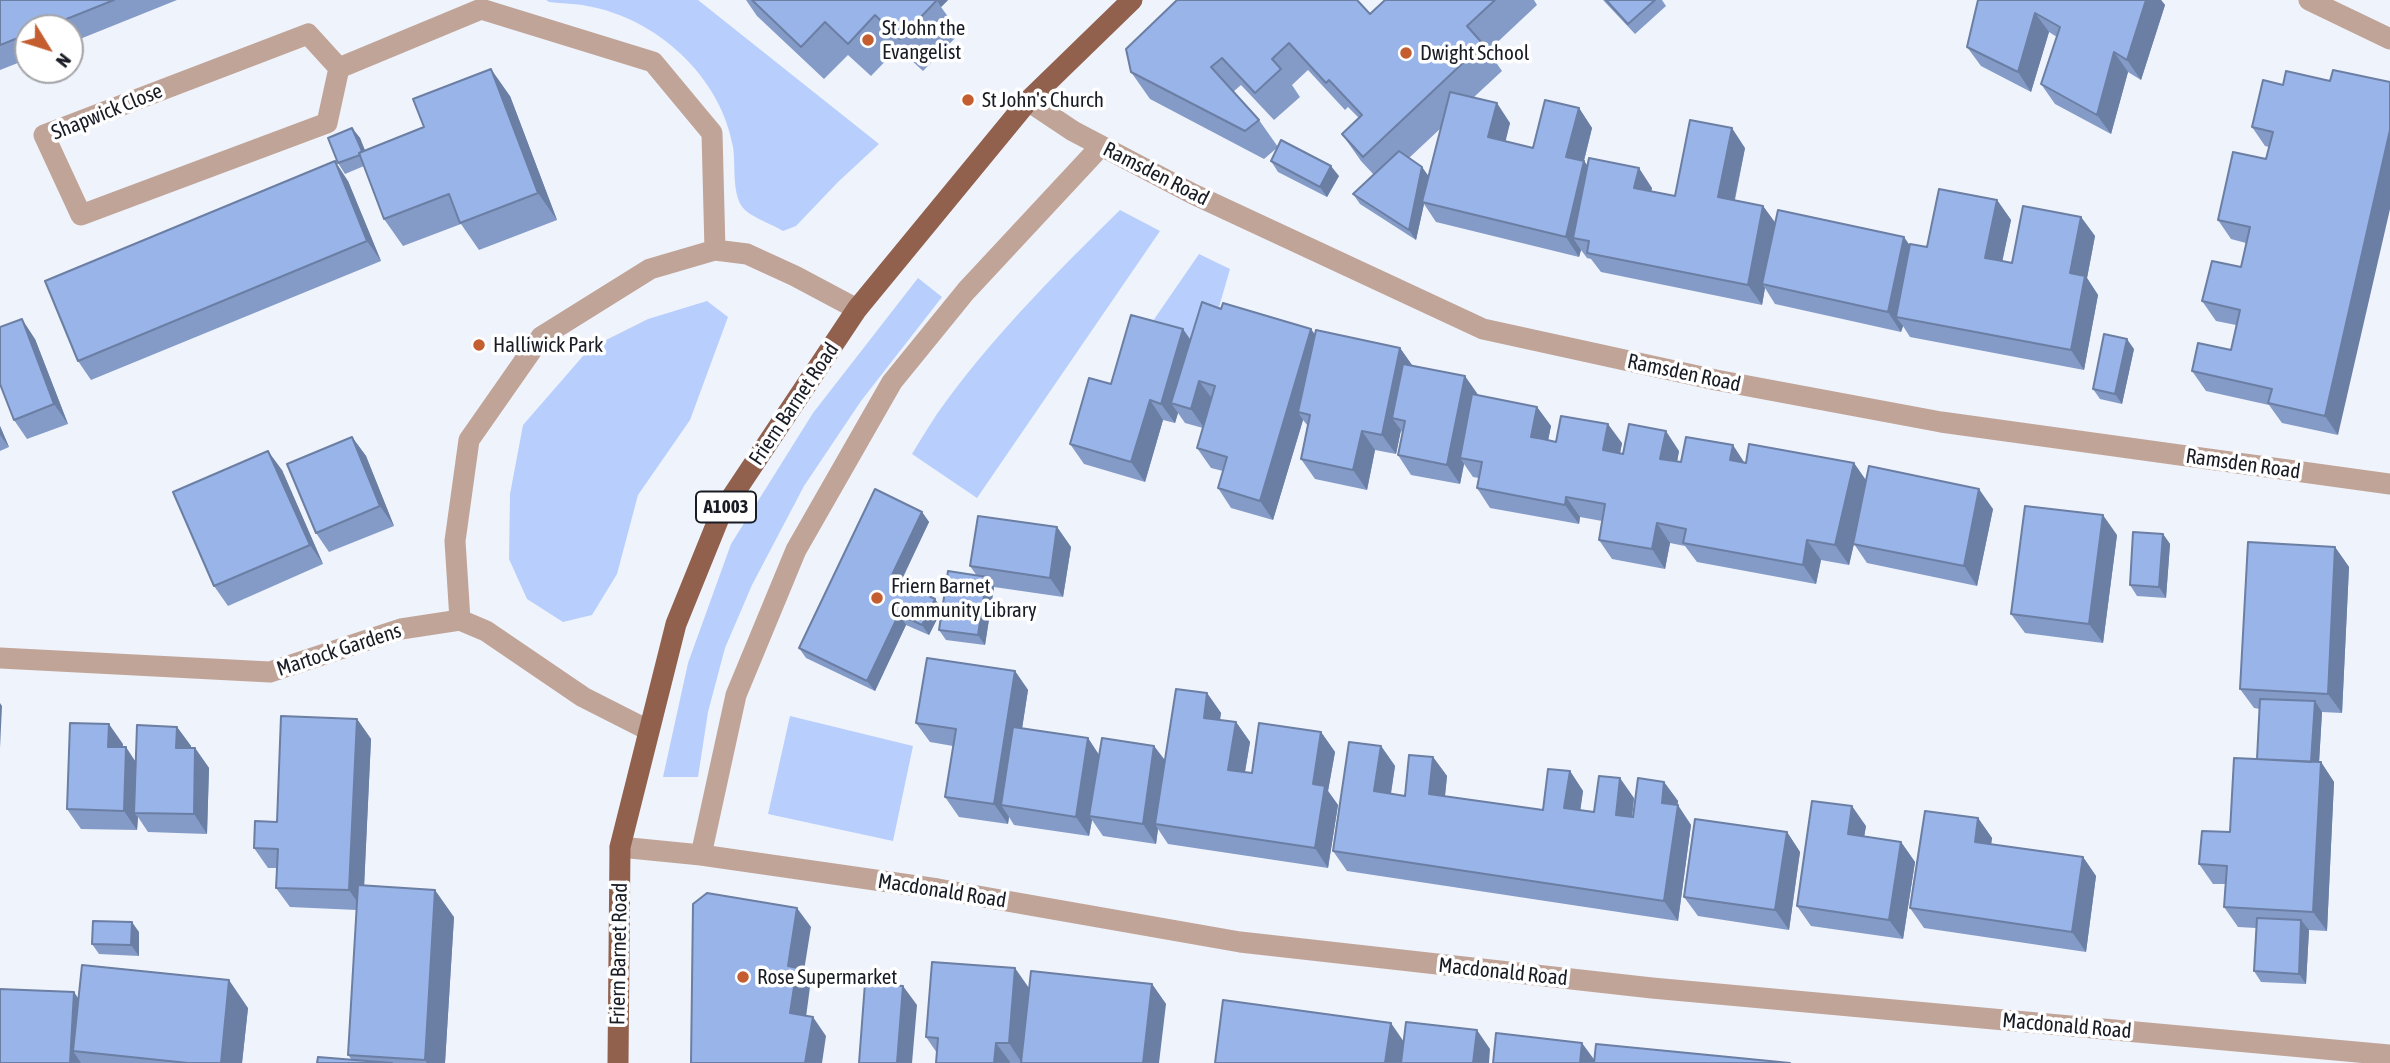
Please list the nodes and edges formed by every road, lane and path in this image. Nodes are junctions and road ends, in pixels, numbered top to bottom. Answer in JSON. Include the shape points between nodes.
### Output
{"nodes":[{"id":1,"x":1132,"y":0,"type":"edge"},
{"id":2,"x":2309,"y":0,"type":"edge"},
{"id":3,"x":2390,"y":39,"type":"edge"},
{"id":4,"x":339,"y":68,"type":"junction"},
{"id":5,"x":1028,"y":101,"type":"junction"},
{"id":6,"x":1101,"y":146,"type":"junction"},
{"id":7,"x":715,"y":250,"type":"junction"},
{"id":8,"x":856,"y":309,"type":"junction"},
{"id":9,"x":2390,"y":484,"type":"edge"},
{"id":10,"x":460,"y":620,"type":"junction"},
{"id":11,"x":0,"y":658,"type":"edge"},
{"id":12,"x":648,"y":730,"type":"junction"},
{"id":13,"x":620,"y":847,"type":"junction"},
{"id":14,"x":701,"y":855,"type":"junction"},
{"id":15,"x":2390,"y":1055,"type":"edge"},
{"id":16,"x":618,"y":1063,"type":"edge"}],
"edges":[{"from":1,"to":5,"type":"main road","name":"Friern Barnet Road","number":"A1003"},
{"from":2,"to":3,"type":"street"},
{"from":4,"to":4,"type":"street","name":"Shapwick Close","via":[[308,34],[44,135],[80,215],[327,123]]},
{"from":4,"to":7,"type":"street","via":[[481,9],[653,62],[712,133]]},
{"from":5,"to":6,"type":"street","name":"Ramsden Road"},
{"from":5,"to":8,"type":"main road","name":"Friern Barnet Road","number":"A1003"},
{"from":6,"to":9,"type":"street","name":"Ramsden Road","via":[[1220,208],[1483,329],[1716,380],[1941,422]]},
{"from":6,"to":14,"type":"street","via":[[966,291],[892,382],[796,550],[736,695]]},
{"from":7,"to":8,"type":"street","via":[[747,254]]},
{"from":7,"to":10,"type":"street","via":[[650,268],[541,337],[469,440],[455,541]]},
{"from":8,"to":12,"type":"main road","name":"Friern Barnet Road","number":"A1003","via":[[721,513],[676,624]]},
{"from":10,"to":11,"type":"street","name":"Martock Gardens","via":[[401,629],[270,672]]},
{"from":10,"to":12,"type":"street","via":[[486,631],[583,697]]},
{"from":12,"to":13,"type":"main road","name":"Friern Barnet Road","number":"A1003"},
{"from":13,"to":14,"type":"street","name":"Macdonald Road"},
{"from":13,"to":16,"type":"main road","name":"Friern Barnet Road","number":"A1003"},
{"from":14,"to":15,"type":"street","name":"Macdonald Road","via":[[938,889],[1240,942],[1665,990]]}]}
